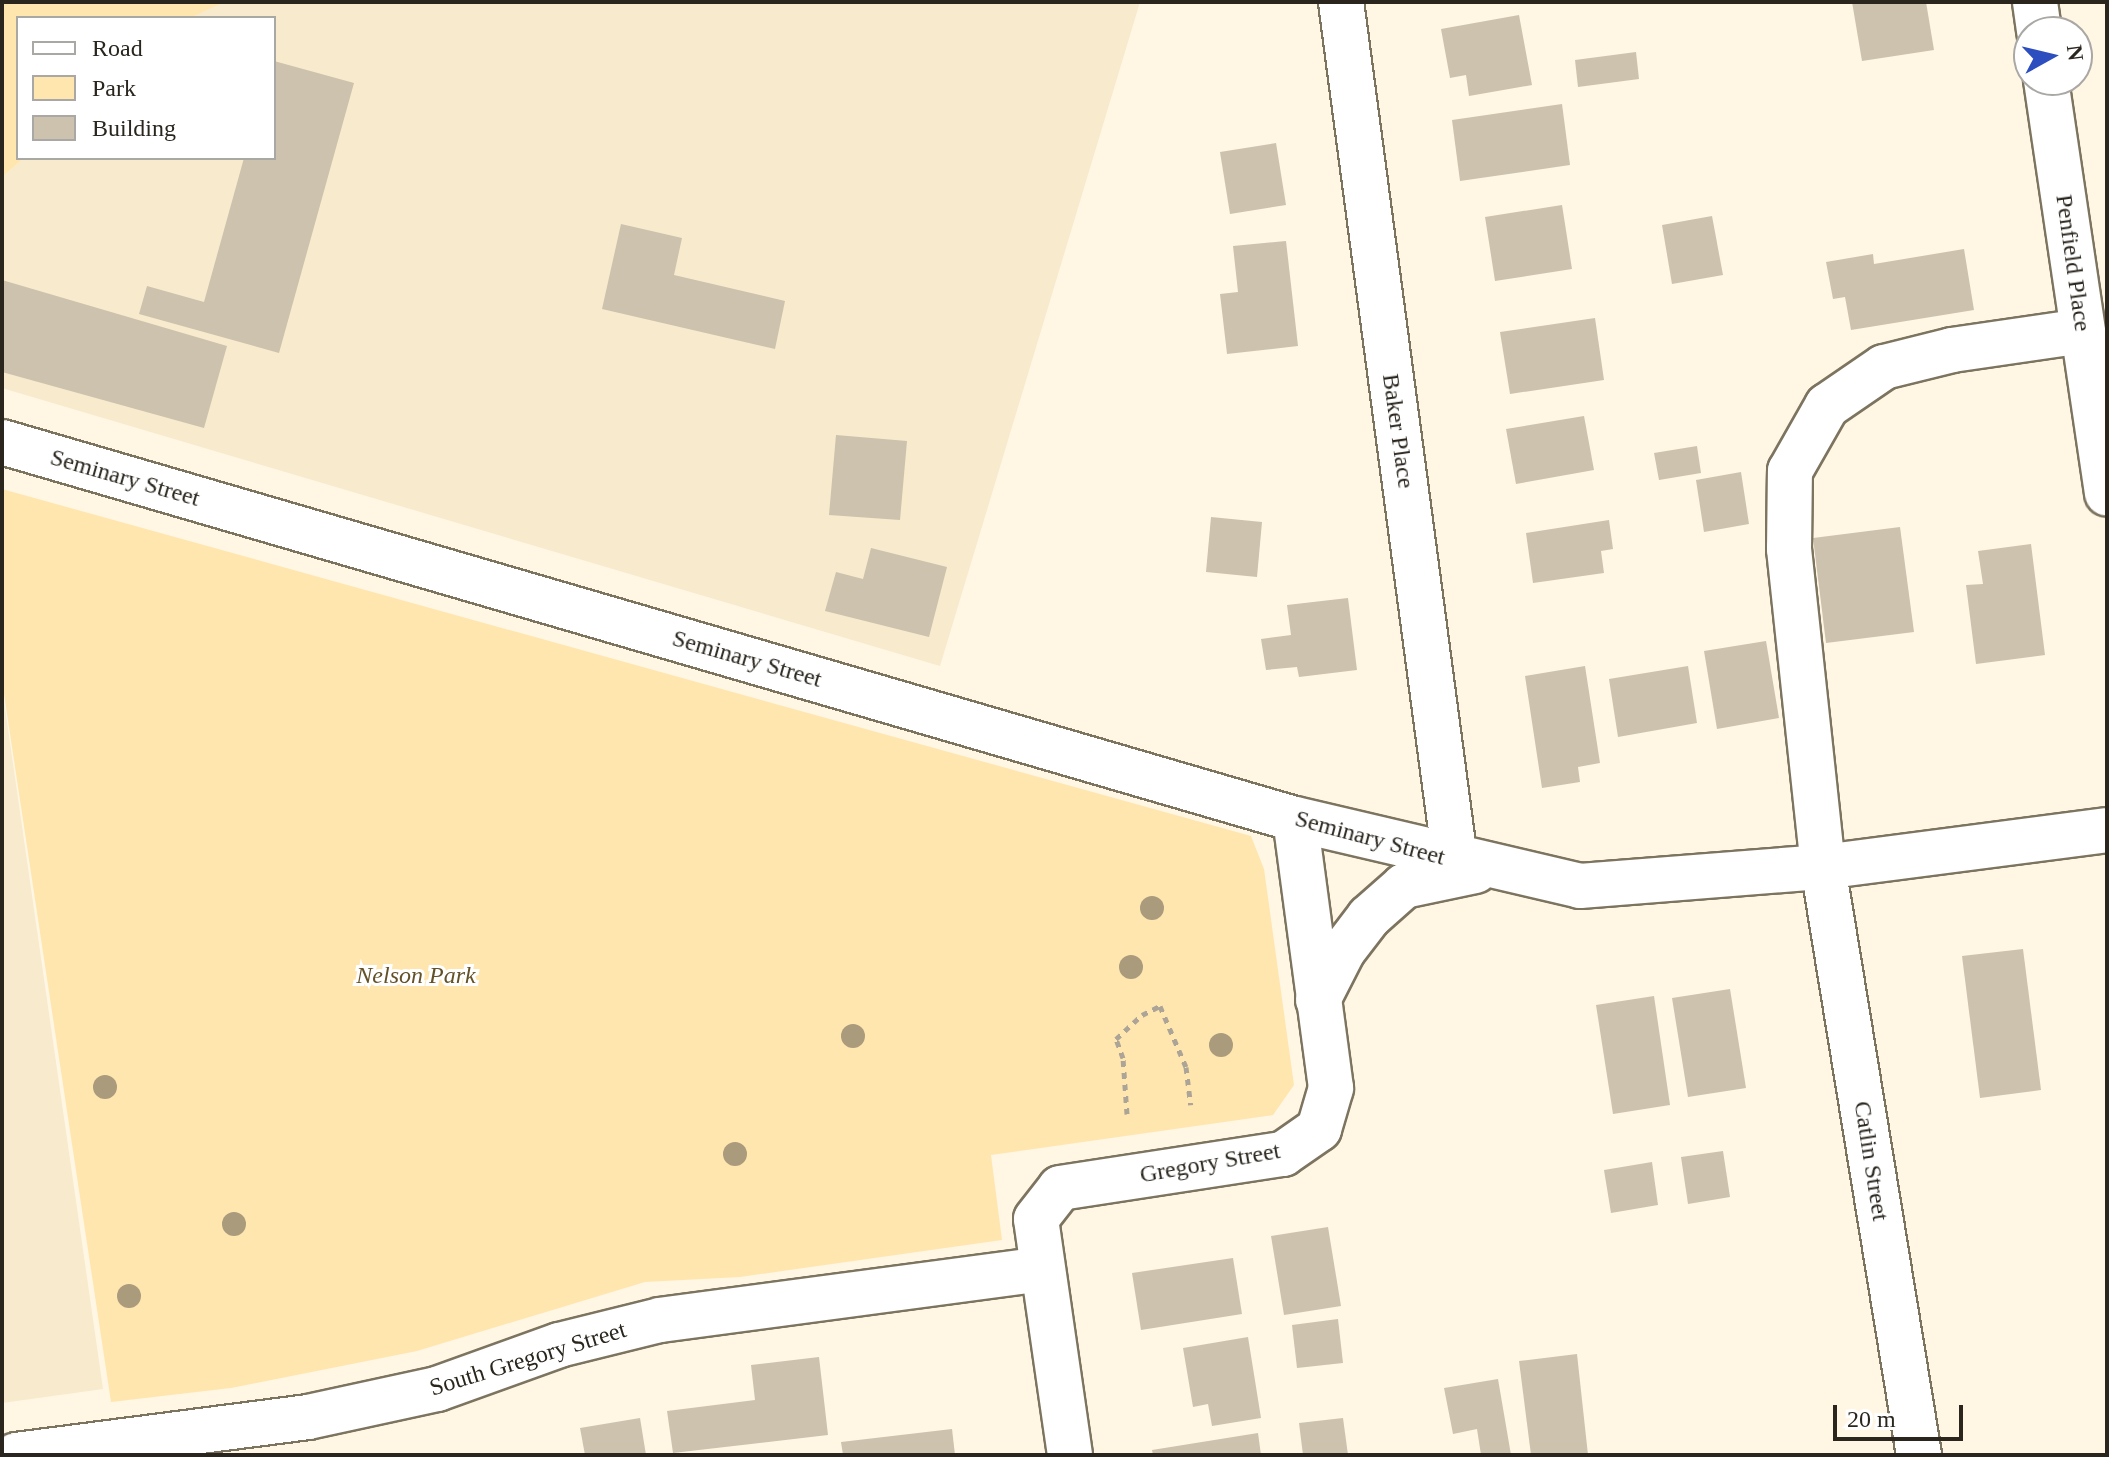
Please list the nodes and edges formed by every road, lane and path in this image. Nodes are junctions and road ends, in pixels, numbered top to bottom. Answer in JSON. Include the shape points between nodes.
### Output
{"nodes":[{"id":1,"x":1341,"y":2,"type":"edge"},
{"id":2,"x":2048,"y":96,"type":"edge"},
{"id":3,"x":2083,"y":331,"type":"junction"},
{"id":4,"x":2,"y":442,"type":"edge"},
{"id":5,"x":2107,"y":494,"type":"edge"},
{"id":6,"x":1295,"y":819,"type":"junction"},
{"id":7,"x":2107,"y":830,"type":"edge"},
{"id":8,"x":1474,"y":864,"type":"junction"},
{"id":9,"x":1823,"y":867,"type":"junction"},
{"id":10,"x":1318,"y":1000,"type":"junction"},
{"id":11,"x":1191,"y":1105,"type":"dead end"},
{"id":12,"x":1127,"y":1114,"type":"dead end"},
{"id":13,"x":1040,"y":1269,"type":"junction"},
{"id":14,"x":16,"y":1455,"type":"edge"},
{"id":15,"x":1070,"y":1455,"type":"edge"},
{"id":16,"x":1919,"y":1455,"type":"edge"}],
"edges":[{"from":1,"to":8,"type":"street","name":"Baker Place"},
{"from":2,"to":3,"type":"street","name":"Penfield Place"},
{"from":3,"to":5,"type":"street","name":"Penfield Place"},
{"from":3,"to":9,"type":"street","name":"Catlin Street","via":[[1952,350],[1884,367],[1827,406],[1790,471],[1789,549]]},
{"from":4,"to":6,"type":"street","name":"Seminary Street"},
{"from":6,"to":8,"type":"street","name":"Seminary Street"},
{"from":6,"to":10,"type":"street","name":"Gregory Street"},
{"from":7,"to":9,"type":"street","name":"Seminary Street"},
{"from":8,"to":9,"type":"street","name":"Seminary Street","via":[[1580,886]]},
{"from":8,"to":10,"type":"street","name":"Seminary Street","via":[[1404,886],[1369,917],[1343,951]]},
{"from":9,"to":16,"type":"street","name":"Catlin Street"},
{"from":10,"to":13,"type":"street","name":"Gregory Street","via":[[1331,1088],[1319,1129],[1283,1154],[1060,1188],[1036,1219]]},
{"from":11,"to":12,"type":"path","via":[[1186,1067],[1160,1006],[1116,1039],[1123,1058]]},
{"from":13,"to":14,"type":"street","name":"South Gregory Street","via":[[660,1320],[559,1345],[437,1389],[322,1414]]},
{"from":13,"to":15,"type":"street","name":"Gregory Street"}]}
